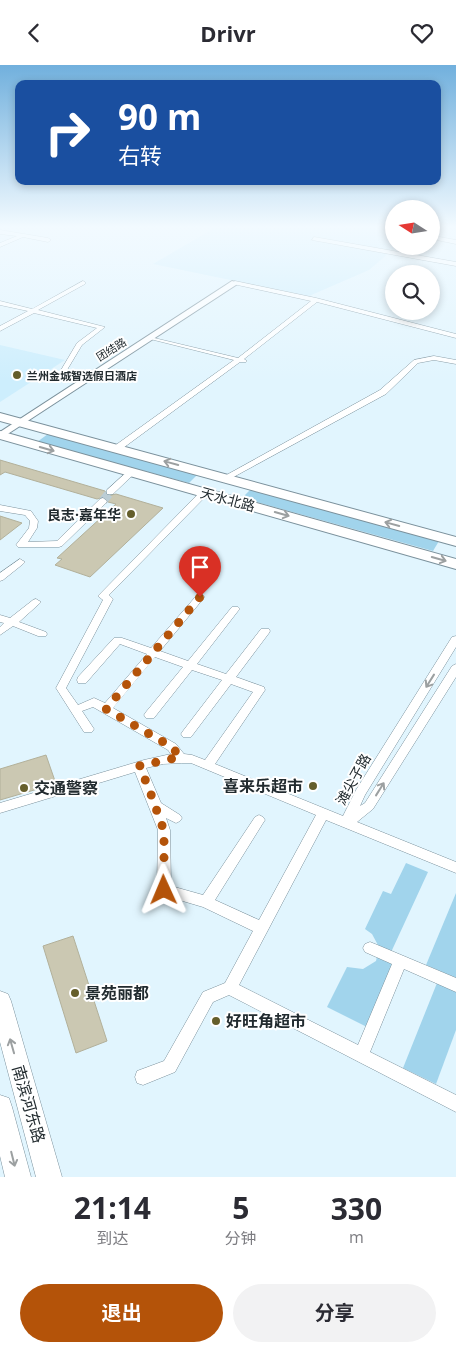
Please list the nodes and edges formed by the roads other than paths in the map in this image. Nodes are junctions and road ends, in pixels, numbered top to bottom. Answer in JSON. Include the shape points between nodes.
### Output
{"nodes":[{"id":1,"x":83,"y":283,"type":"dead end"},
{"id":2,"x":235,"y":283,"type":"joint"},
{"id":3,"x":316,"y":300,"type":"junction"},
{"id":4,"x":0,"y":303,"type":"edge"},
{"id":5,"x":32,"y":311,"type":"junction"},
{"id":6,"x":0,"y":329,"type":"edge"},
{"id":7,"x":456,"y":336,"type":"edge"},
{"id":8,"x":152,"y":338,"type":"junction"},
{"id":9,"x":239,"y":360,"type":"junction"},
{"id":10,"x":247,"y":362,"type":"dead end"},
{"id":11,"x":456,"y":362,"type":"edge"},
{"id":12,"x":83,"y":382,"type":"junction"},
{"id":13,"x":0,"y":417,"type":"edge"},
{"id":14,"x":20,"y":422,"type":"junction"},
{"id":15,"x":0,"y":436,"type":"edge"},
{"id":16,"x":116,"y":449,"type":"junction"},
{"id":17,"x":198,"y":471,"type":"junction"},
{"id":18,"x":132,"y":472,"type":"junction"},
{"id":19,"x":225,"y":478,"type":"junction"},
{"id":20,"x":252,"y":485,"type":"junction"},
{"id":21,"x":183,"y":487,"type":"junction"},
{"id":22,"x":110,"y":492,"type":"tunnel mouth"},
{"id":23,"x":204,"y":493,"type":"junction"},
{"id":24,"x":103,"y":501,"type":"tunnel mouth"},
{"id":25,"x":235,"y":501,"type":"junction"},
{"id":26,"x":0,"y":508,"type":"edge"},
{"id":27,"x":456,"y":542,"type":"edge"},
{"id":28,"x":20,"y":562,"type":"dead end"},
{"id":29,"x":456,"y":564,"type":"edge"},
{"id":30,"x":0,"y":578,"type":"edge"},
{"id":31,"x":200,"y":597,"type":"dead end"},
{"id":32,"x":36,"y":602,"type":"dead end"},
{"id":33,"x":235,"y":609,"type":"dead end"},
{"id":34,"x":0,"y":618,"type":"edge"},
{"id":35,"x":11,"y":623,"type":"junction"},
{"id":36,"x":265,"y":631,"type":"dead end"},
{"id":37,"x":0,"y":632,"type":"edge"},
{"id":38,"x":42,"y":634,"type":"dead end"},
{"id":39,"x":456,"y":639,"type":"edge"},
{"id":40,"x":153,"y":653,"type":"junction"},
{"id":41,"x":190,"y":666,"type":"junction"},
{"id":42,"x":456,"y":668,"type":"edge"},
{"id":43,"x":228,"y":679,"type":"junction"},
{"id":44,"x":82,"y":680,"type":"dead end"},
{"id":45,"x":106,"y":709,"type":"junction"},
{"id":46,"x":75,"y":710,"type":"junction"},
{"id":47,"x":150,"y":715,"type":"dead end"},
{"id":48,"x":88,"y":729,"type":"dead end"},
{"id":49,"x":186,"y":734,"type":"dead end"},
{"id":50,"x":180,"y":757,"type":"junction"},
{"id":51,"x":139,"y":766,"type":"junction"},
{"id":52,"x":207,"y":766,"type":"junction"},
{"id":53,"x":156,"y":806,"type":"junction"},
{"id":54,"x":0,"y":808,"type":"edge"},
{"id":55,"x":323,"y":813,"type":"junction"},
{"id":56,"x":176,"y":818,"type":"dead end"},
{"id":57,"x":259,"y":820,"type":"dead end"},
{"id":58,"x":346,"y":823,"type":"junction"},
{"id":59,"x":456,"y":868,"type":"edge"},
{"id":60,"x":206,"y":902,"type":"junction"},
{"id":61,"x":262,"y":928,"type":"junction"},
{"id":62,"x":370,"y":948,"type":"dead end"},
{"id":63,"x":400,"y":961,"type":"junction"},
{"id":64,"x":456,"y":985,"type":"edge"},
{"id":65,"x":230,"y":988,"type":"junction"},
{"id":66,"x":0,"y":1001,"type":"edge"},
{"id":67,"x":361,"y":1055,"type":"junction"},
{"id":68,"x":143,"y":1077,"type":"dead end"},
{"id":69,"x":456,"y":1104,"type":"edge"},
{"id":70,"x":0,"y":1107,"type":"edge"},
{"id":71,"x":18,"y":1177,"type":"edge"},
{"id":72,"x":49,"y":1177,"type":"edge"}],
"edges":[{"from":1,"to":5,"type":"street"},
{"from":2,"to":3,"type":"street"},
{"from":2,"to":8,"type":"street","name":"团结路"},
{"from":3,"to":7,"type":"street"},
{"from":3,"to":9,"type":"street"},
{"from":4,"to":5,"type":"street"},
{"from":5,"to":6,"type":"street"},
{"from":5,"to":12,"type":"street","via":[[102,327],[79,344],[64,369],[69,376]]},
{"from":8,"to":9,"type":"street"},
{"from":8,"to":12,"type":"street","name":"团结路"},
{"from":9,"to":10,"type":"street"},
{"from":9,"to":16,"type":"street"},
{"from":11,"to":19,"type":"street","via":[[434,358],[416,361],[383,392],[373,393]]},
{"from":12,"to":14,"type":"street","name":"团结路"},
{"from":13,"to":14,"type":"main road","name":"天水北路"},
{"from":14,"to":15,"type":"street","name":"团结路"},
{"from":14,"to":16,"type":"main road","name":"天水北路"},
{"from":15,"to":18,"type":"main road","name":"天水北路","one_way":true},
{"from":17,"to":16,"type":"main road","name":"天水北路","one_way":true},
{"from":17,"to":19,"type":"main road","name":"天水北路"},
{"from":17,"to":21,"type":"main road","via":[[204,478],[203,482]]},
{"from":18,"to":21,"type":"main road","name":"天水北路"},
{"from":18,"to":22,"type":"street"},
{"from":19,"to":20,"type":"main road","name":"天水北路"},
{"from":19,"to":23,"type":"main road"},
{"from":20,"to":25,"type":"main road","via":[[233,491]]},
{"from":27,"to":20,"type":"main road","name":"天水北路","one_way":true},
{"from":21,"to":23,"type":"main road","name":"天水北路"},
{"from":23,"to":25,"type":"main road","name":"天水北路"},
{"from":23,"to":46,"type":"street","via":[[103,596],[108,599],[61,688]]},
{"from":24,"to":26,"type":"street","via":[[59,544],[20,545],[33,528],[34,521],[28,513]]},
{"from":25,"to":29,"type":"main road","name":"天水北路","one_way":true},
{"from":28,"to":30,"type":"street"},
{"from":31,"to":40,"type":"street"},
{"from":32,"to":35,"type":"street"},
{"from":33,"to":41,"type":"street"},
{"from":34,"to":35,"type":"street"},
{"from":35,"to":37,"type":"street"},
{"from":35,"to":38,"type":"street"},
{"from":36,"to":43,"type":"street"},
{"from":39,"to":58,"type":"street","name":"滩尖子路","one_way":true,"via":[[360,793]]},
{"from":40,"to":41,"type":"street"},
{"from":40,"to":44,"type":"street","via":[[118,640]]},
{"from":40,"to":45,"type":"street"},
{"from":41,"to":43,"type":"street"},
{"from":41,"to":47,"type":"street"},
{"from":58,"to":42,"type":"street","name":"滩尖子路","one_way":true,"via":[[369,806]]},
{"from":43,"to":49,"type":"street"},
{"from":43,"to":52,"type":"street","via":[[260,690]]},
{"from":45,"to":46,"type":"street","via":[[94,702]]},
{"from":45,"to":50,"type":"street","via":[[172,747]]},
{"from":46,"to":48,"type":"street"},
{"from":50,"to":51,"type":"street"},
{"from":50,"to":52,"type":"street"},
{"from":51,"to":53,"type":"street"},
{"from":51,"to":54,"type":"street"},
{"from":52,"to":55,"type":"street"},
{"from":53,"to":56,"type":"street"},
{"from":53,"to":60,"type":"street","via":[[164,831],[164,890]]},
{"from":55,"to":58,"type":"street"},
{"from":55,"to":61,"type":"street"},
{"from":57,"to":60,"type":"street"},
{"from":58,"to":59,"type":"street"},
{"from":60,"to":61,"type":"street"},
{"from":61,"to":65,"type":"street"},
{"from":62,"to":63,"type":"street"},
{"from":63,"to":64,"type":"street"},
{"from":63,"to":67,"type":"street"},
{"from":65,"to":67,"type":"street"},
{"from":65,"to":68,"type":"street","via":[[208,997],[169,1067]]},
{"from":72,"to":66,"type":"main road","name":"南滨河东路","one_way":true},
{"from":67,"to":69,"type":"street"},
{"from":70,"to":71,"type":"main road","name":"南滨河东路","one_way":true}]}
